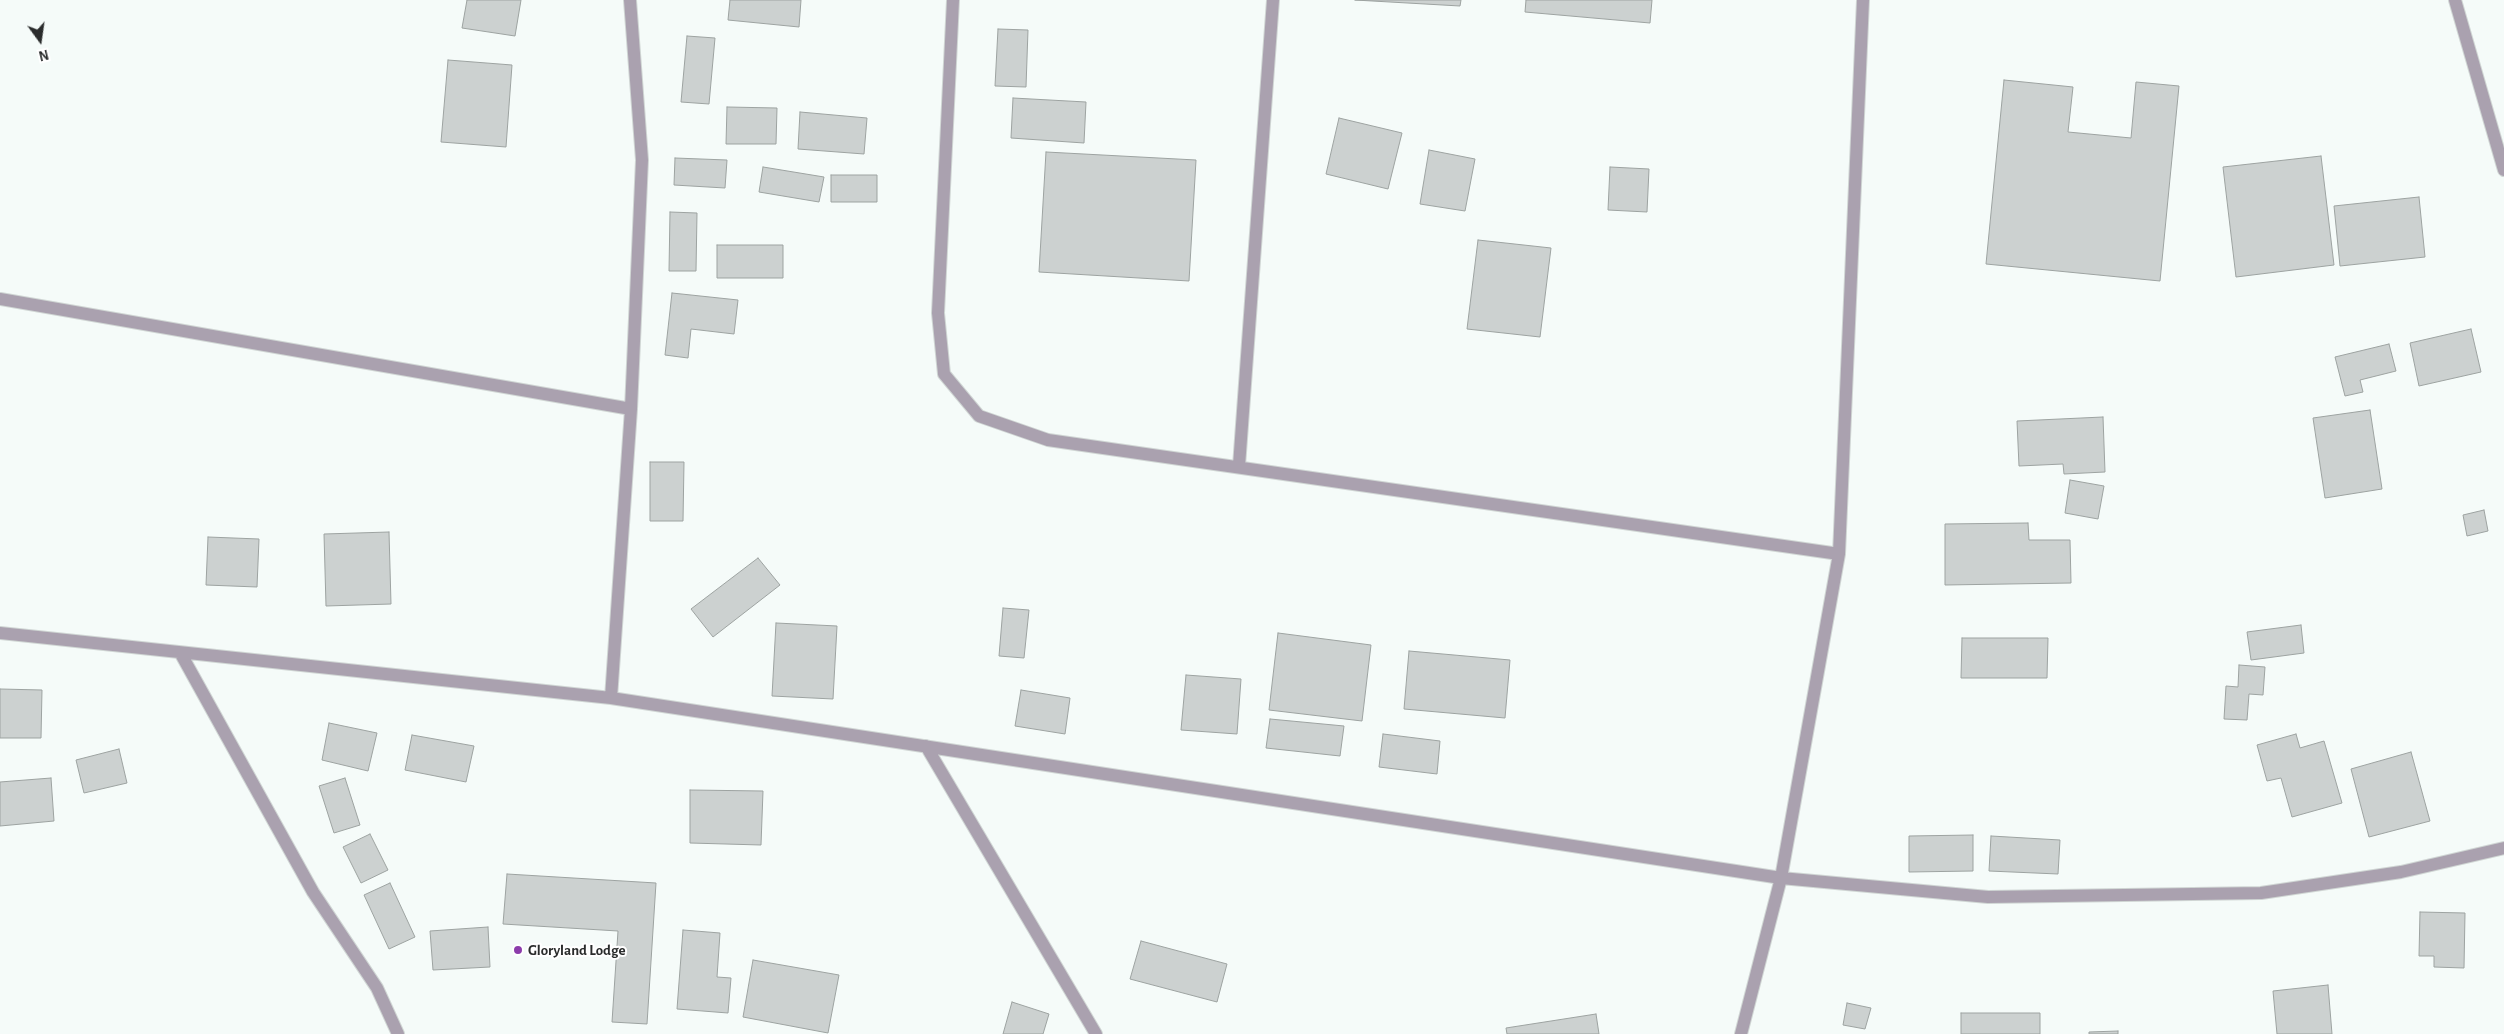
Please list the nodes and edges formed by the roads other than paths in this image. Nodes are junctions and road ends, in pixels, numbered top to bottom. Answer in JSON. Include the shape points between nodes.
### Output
{"nodes":[{"id":1,"x":630,"y":0,"type":"edge"},
{"id":2,"x":952,"y":0,"type":"edge"},
{"id":3,"x":1273,"y":0,"type":"edge"},
{"id":4,"x":1863,"y":0,"type":"edge"},
{"id":5,"x":2455,"y":0,"type":"edge"},
{"id":6,"x":2504,"y":170,"type":"edge"},
{"id":7,"x":0,"y":299,"type":"edge"},
{"id":8,"x":630,"y":409,"type":"junction"},
{"id":9,"x":1239,"y":466,"type":"junction"},
{"id":10,"x":1839,"y":554,"type":"junction"},
{"id":11,"x":0,"y":633,"type":"edge"},
{"id":12,"x":181,"y":654,"type":"junction"},
{"id":13,"x":611,"y":698,"type":"junction"},
{"id":14,"x":926,"y":746,"type":"junction"},
{"id":15,"x":2504,"y":848,"type":"edge"},
{"id":16,"x":1781,"y":878,"type":"junction"},
{"id":17,"x":398,"y":1034,"type":"edge"},
{"id":18,"x":1096,"y":1034,"type":"edge"},
{"id":19,"x":1741,"y":1034,"type":"edge"}],
"edges":[{"from":1,"to":8,"type":"street","via":[[642,160]]},
{"from":2,"to":9,"type":"street","via":[[938,312],[944,374],[979,416],[1048,440]]},
{"from":3,"to":9,"type":"street"},
{"from":4,"to":10,"type":"street"},
{"from":5,"to":6,"type":"street"},
{"from":7,"to":8,"type":"street"},
{"from":8,"to":13,"type":"street"},
{"from":9,"to":10,"type":"street"},
{"from":10,"to":16,"type":"street"},
{"from":11,"to":12,"type":"street"},
{"from":12,"to":13,"type":"street"},
{"from":12,"to":17,"type":"street","via":[[313,892],[377,988]]},
{"from":13,"to":14,"type":"street"},
{"from":14,"to":16,"type":"street"},
{"from":14,"to":18,"type":"street"},
{"from":15,"to":16,"type":"street","via":[[2401,872],[2261,893],[1988,897]]},
{"from":16,"to":19,"type":"street"}]}
